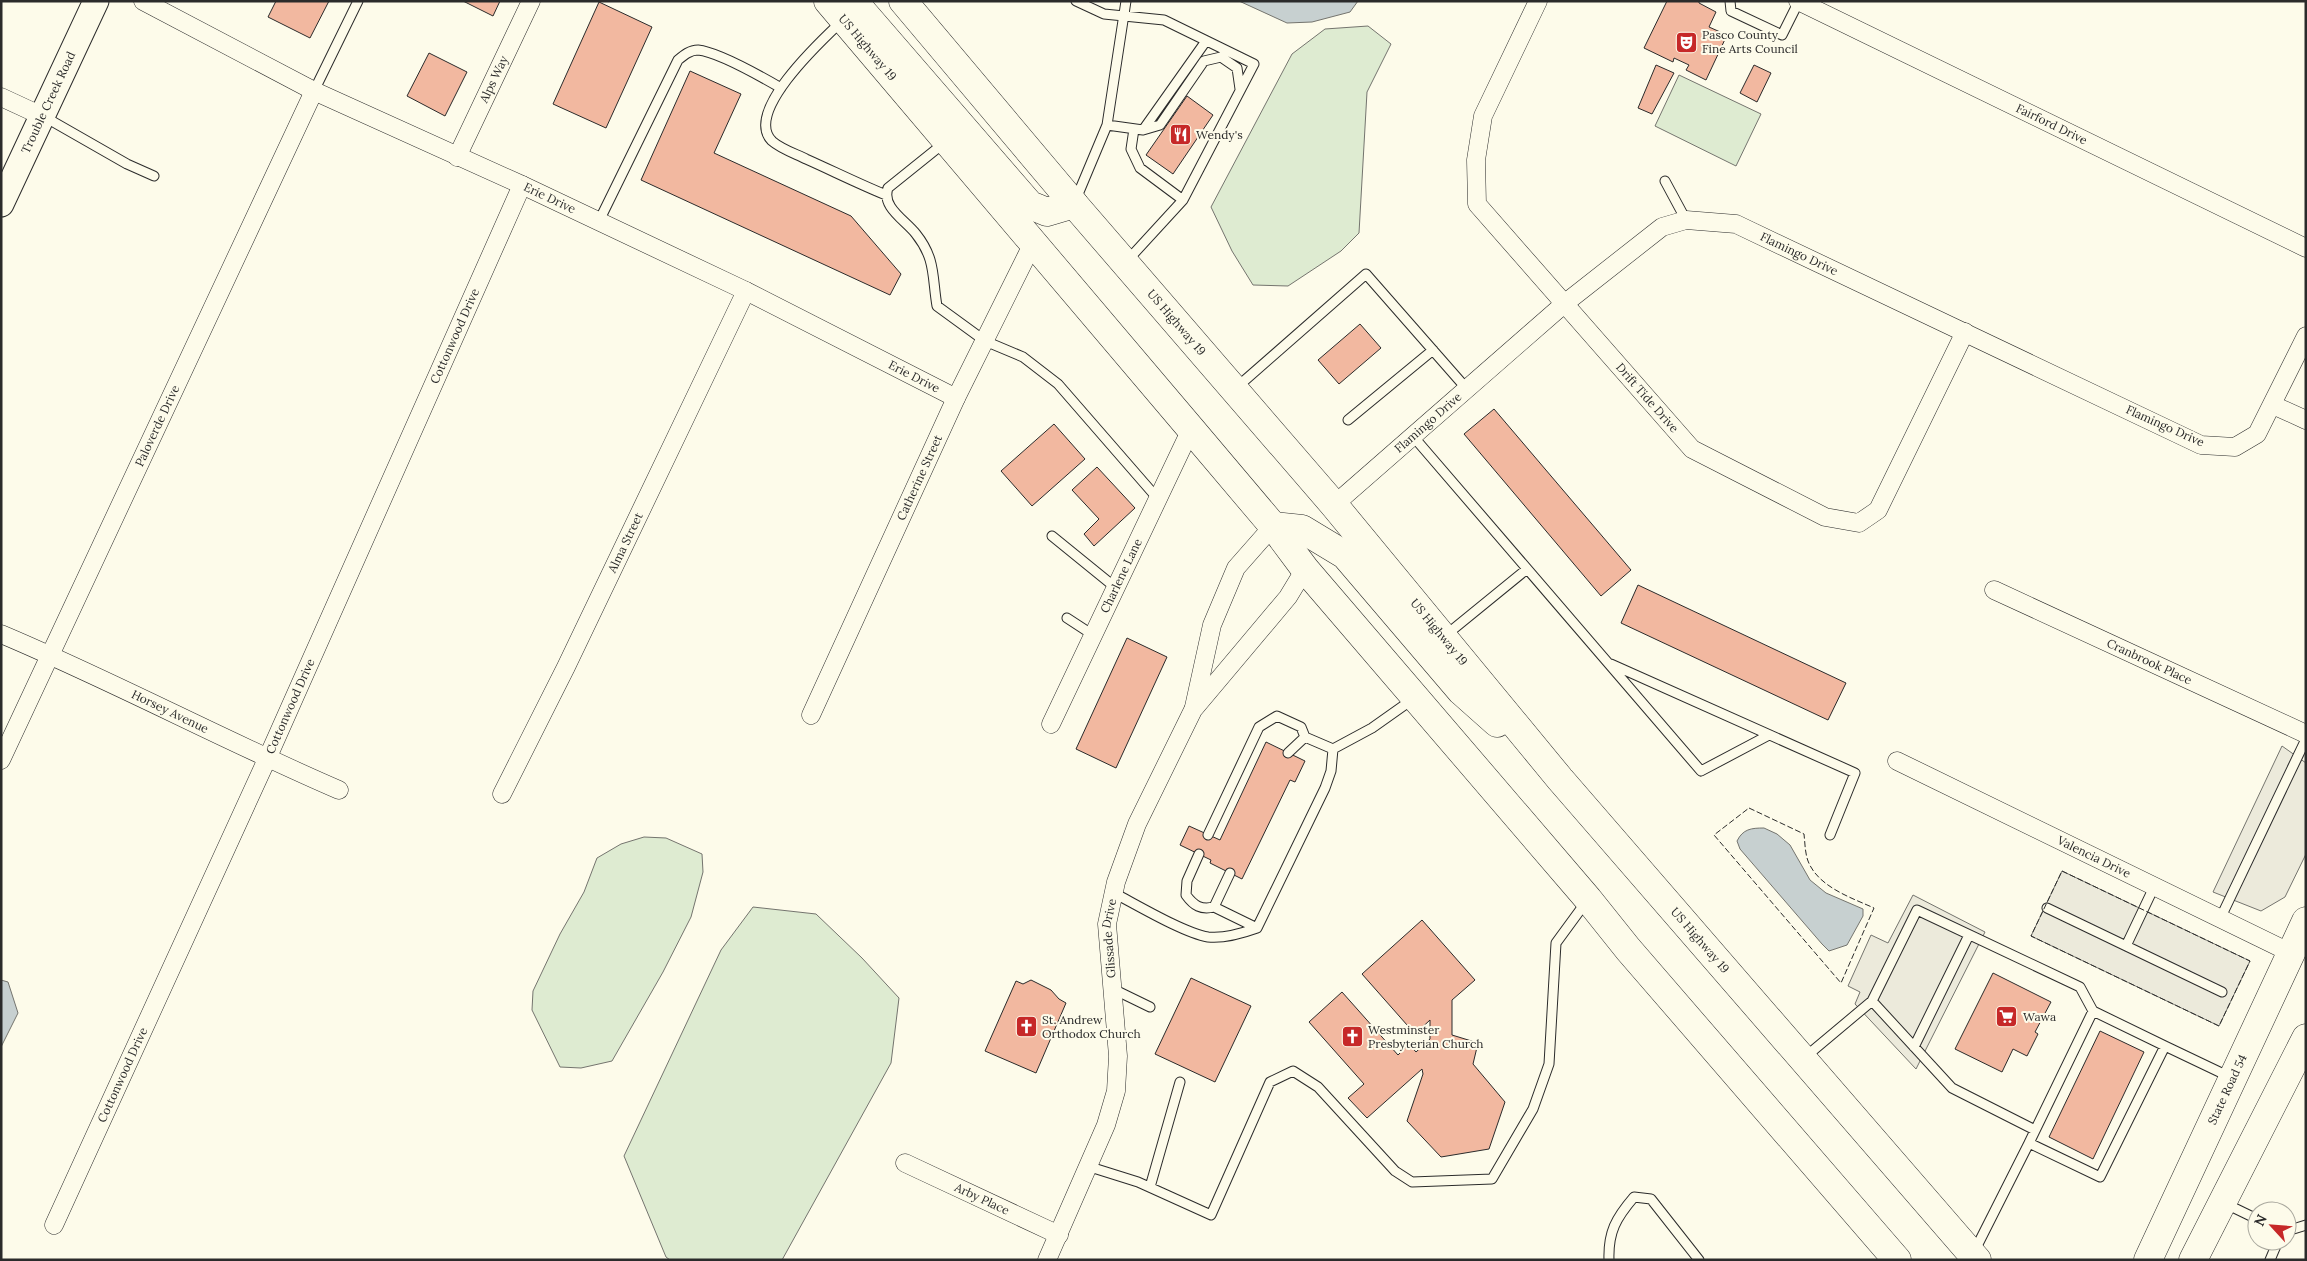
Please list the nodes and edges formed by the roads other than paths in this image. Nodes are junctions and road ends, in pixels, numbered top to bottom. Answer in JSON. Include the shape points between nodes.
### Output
{"nodes":[{"id":1,"x":96,"y":1,"type":"edge"},
{"id":2,"x":143,"y":1,"type":"edge"},
{"id":3,"x":358,"y":1,"type":"edge"},
{"id":4,"x":531,"y":1,"type":"edge"},
{"id":5,"x":903,"y":1,"type":"edge"},
{"id":6,"x":1076,"y":1,"type":"edge"},
{"id":7,"x":1126,"y":1,"type":"edge"},
{"id":8,"x":1538,"y":1,"type":"edge"},
{"id":9,"x":1730,"y":1,"type":"edge"},
{"id":10,"x":1798,"y":1,"type":"edge"},
{"id":11,"x":840,"y":7,"type":"edge"},
{"id":12,"x":1124,"y":16,"type":"junction"},
{"id":13,"x":1206,"y":41,"type":"junction"},
{"id":14,"x":781,"y":88,"type":"junction"},
{"id":15,"x":1240,"y":89,"type":"junction"},
{"id":16,"x":314,"y":91,"type":"junction"},
{"id":17,"x":1,"y":97,"type":"edge"},
{"id":18,"x":42,"y":116,"type":"junction"},
{"id":19,"x":1106,"y":124,"type":"junction"},
{"id":20,"x":1138,"y":130,"type":"junction"},
{"id":21,"x":947,"y":142,"type":"junction"},
{"id":22,"x":457,"y":157,"type":"junction"},
{"id":23,"x":154,"y":176,"type":"dead end"},
{"id":24,"x":1665,"y":181,"type":"dead end"},
{"id":25,"x":522,"y":185,"type":"junction"},
{"id":26,"x":886,"y":195,"type":"junction"},
{"id":27,"x":1183,"y":200,"type":"junction"},
{"id":28,"x":1,"y":204,"type":"edge"},
{"id":29,"x":1074,"y":204,"type":"junction"},
{"id":30,"x":1686,"y":220,"type":"junction"},
{"id":31,"x":598,"y":221,"type":"junction"},
{"id":32,"x":1033,"y":243,"type":"junction"},
{"id":33,"x":2306,"y":248,"type":"edge"},
{"id":34,"x":1125,"y":263,"type":"junction"},
{"id":35,"x":746,"y":291,"type":"junction"},
{"id":36,"x":1564,"y":304,"type":"junction"},
{"id":37,"x":1965,"y":332,"type":"junction"},
{"id":38,"x":2306,"y":336,"type":"edge"},
{"id":39,"x":985,"y":341,"type":"junction"},
{"id":40,"x":1432,"y":350,"type":"junction"},
{"id":41,"x":1466,"y":388,"type":"junction"},
{"id":42,"x":1234,"y":390,"type":"junction"},
{"id":43,"x":956,"y":398,"type":"junction"},
{"id":44,"x":2273,"y":404,"type":"junction"},
{"id":45,"x":1348,"y":420,"type":"dead end"},
{"id":46,"x":2306,"y":420,"type":"edge"},
{"id":47,"x":1191,"y":428,"type":"junction"},
{"id":48,"x":1412,"y":435,"type":"junction"},
{"id":49,"x":1158,"y":499,"type":"junction"},
{"id":50,"x":1334,"y":505,"type":"junction"},
{"id":51,"x":1273,"y":526,"type":"junction"},
{"id":52,"x":1052,"y":536,"type":"dead end"},
{"id":53,"x":1527,"y":568,"type":"junction"},
{"id":54,"x":1305,"y":569,"type":"junction"},
{"id":55,"x":1116,"y":588,"type":"junction"},
{"id":56,"x":1994,"y":590,"type":"dead end"},
{"id":57,"x":1067,"y":618,"type":"dead end"},
{"id":58,"x":1,"y":634,"type":"edge"},
{"id":59,"x":1093,"y":636,"type":"junction"},
{"id":60,"x":1444,"y":637,"type":"junction"},
{"id":61,"x":49,"y":654,"type":"junction"},
{"id":62,"x":1608,"y":662,"type":"junction"},
{"id":63,"x":1416,"y":698,"type":"junction"},
{"id":64,"x":1193,"y":710,"type":"junction"},
{"id":65,"x":811,"y":715,"type":"dead end"},
{"id":66,"x":1051,"y":724,"type":"dead end"},
{"id":67,"x":2306,"y":734,"type":"edge"},
{"id":68,"x":1769,"y":735,"type":"junction"},
{"id":69,"x":1306,"y":737,"type":"junction"},
{"id":70,"x":2306,"y":739,"type":"edge"},
{"id":71,"x":1333,"y":749,"type":"junction"},
{"id":72,"x":1288,"y":753,"type":"dead end"},
{"id":73,"x":267,"y":759,"type":"junction"},
{"id":74,"x":1,"y":760,"type":"edge"},
{"id":75,"x":1897,"y":761,"type":"dead end"},
{"id":76,"x":1560,"y":779,"type":"junction"},
{"id":77,"x":338,"y":790,"type":"dead end"},
{"id":78,"x":502,"y":794,"type":"dead end"},
{"id":79,"x":1208,"y":835,"type":"dead end"},
{"id":80,"x":1830,"y":835,"type":"dead end"},
{"id":81,"x":1199,"y":854,"type":"dead end"},
{"id":82,"x":1230,"y":874,"type":"dead end"},
{"id":83,"x":2154,"y":887,"type":"junction"},
{"id":84,"x":1114,"y":893,"type":"junction"},
{"id":85,"x":1588,"y":899,"type":"junction"},
{"id":86,"x":1214,"y":907,"type":"junction"},
{"id":87,"x":2047,"y":908,"type":"dead end"},
{"id":88,"x":2220,"y":919,"type":"junction"},
{"id":89,"x":2306,"y":921,"type":"edge"},
{"id":90,"x":1257,"y":928,"type":"junction"},
{"id":91,"x":1969,"y":935,"type":"junction"},
{"id":92,"x":2126,"y":946,"type":"junction"},
{"id":93,"x":2291,"y":953,"type":"junction"},
{"id":94,"x":1112,"y":989,"type":"junction"},
{"id":95,"x":2222,"y":992,"type":"dead end"},
{"id":96,"x":1872,"y":1001,"type":"junction"},
{"id":97,"x":1150,"y":1007,"type":"dead end"},
{"id":98,"x":2093,"y":1011,"type":"junction"},
{"id":99,"x":2306,"y":1038,"type":"edge"},
{"id":100,"x":2164,"y":1046,"type":"junction"},
{"id":101,"x":1914,"y":1047,"type":"junction"},
{"id":102,"x":1804,"y":1058,"type":"junction"},
{"id":103,"x":2232,"y":1078,"type":"junction"},
{"id":104,"x":1180,"y":1082,"type":"dead end"},
{"id":105,"x":2035,"y":1130,"type":"junction"},
{"id":106,"x":2029,"y":1143,"type":"junction"},
{"id":107,"x":905,"y":1163,"type":"dead end"},
{"id":108,"x":1087,"y":1166,"type":"junction"},
{"id":109,"x":1150,"y":1188,"type":"junction"},
{"id":110,"x":2223,"y":1203,"type":"junction"},
{"id":111,"x":2247,"y":1215,"type":"edge"},
{"id":112,"x":54,"y":1225,"type":"dead end"},
{"id":113,"x":1059,"y":1235,"type":"junction"},
{"id":114,"x":1975,"y":1257,"type":"edge"},
{"id":115,"x":1047,"y":1260,"type":"edge"},
{"id":116,"x":1609,"y":1260,"type":"edge"},
{"id":117,"x":1699,"y":1260,"type":"edge"},
{"id":118,"x":1897,"y":1260,"type":"edge"},
{"id":119,"x":2148,"y":1260,"type":"edge"},
{"id":120,"x":2193,"y":1260,"type":"edge"}],
"edges":[{"from":1,"to":18,"type":"street","name":"Trouble Creek Road"},
{"from":2,"to":16,"type":"street","name":"Erie Drive"},
{"from":3,"to":16,"type":"lane"},
{"from":4,"to":22,"type":"street","name":"Alps Way"},
{"from":5,"to":29,"type":"main road","name":"US Highway 19"},
{"from":6,"to":12,"type":"lane","via":[[1104,14]]},
{"from":7,"to":12,"type":"lane"},
{"from":8,"to":36,"type":"street","name":"Drift Tide Drive","via":[[1483,116],[1476,160],[1477,204]]},
{"from":9,"to":10,"type":"lane","via":[[1731,11],[1782,35]]},
{"from":10,"to":33,"type":"street","name":"Fairford Drive"},
{"from":11,"to":14,"type":"lane"},
{"from":11,"to":21,"type":"main road","name":"US Highway 19"},
{"from":11,"to":29,"type":"main road","via":[[862,10],[1030,205],[1047,212]]},
{"from":12,"to":13,"type":"lane","via":[[1164,20]]},
{"from":12,"to":19,"type":"lane"},
{"from":13,"to":15,"type":"lane","via":[[1254,64]]},
{"from":13,"to":20,"type":"lane"},
{"from":14,"to":26,"type":"lane","via":[[772,99],[768,119],[767,132],[772,141]]},
{"from":14,"to":31,"type":"lane","via":[[715,55],[698,50],[688,52],[678,60]]},
{"from":15,"to":20,"type":"lane","via":[[1237,68],[1221,57],[1204,61],[1160,125]]},
{"from":15,"to":27,"type":"lane"},
{"from":16,"to":22,"type":"street","name":"Erie Drive"},
{"from":16,"to":61,"type":"street","name":"Paloverde Drive"},
{"from":17,"to":18,"type":"street"},
{"from":18,"to":23,"type":"lane"},
{"from":18,"to":28,"type":"street","name":"Trouble Creek Road"},
{"from":19,"to":20,"type":"lane"},
{"from":19,"to":29,"type":"lane"},
{"from":20,"to":27,"type":"lane","via":[[1131,149],[1140,168]]},
{"from":21,"to":26,"type":"lane","via":[[888,188]]},
{"from":21,"to":32,"type":"main road","name":"US Highway 19"},
{"from":22,"to":25,"type":"street","name":"Erie Drive"},
{"from":24,"to":30,"type":"lane"},
{"from":25,"to":31,"type":"street","name":"Erie Drive"},
{"from":25,"to":73,"type":"street","name":"Cottonwood Drive"},
{"from":26,"to":39,"type":"lane","via":[[887,203],[928,251],[937,306]]},
{"from":27,"to":34,"type":"lane"},
{"from":29,"to":34,"type":"main road","name":"US Highway 19"},
{"from":30,"to":36,"type":"street","name":"Flamingo Drive","via":[[1662,227]]},
{"from":30,"to":37,"type":"street","name":"Flamingo Drive","via":[[1736,224]]},
{"from":31,"to":35,"type":"street","name":"Erie Drive"},
{"from":32,"to":39,"type":"street","name":"Catherine Street"},
{"from":32,"to":47,"type":"main road","name":"US Highway 19"},
{"from":34,"to":42,"type":"main road","name":"US Highway 19"},
{"from":35,"to":43,"type":"street","name":"Erie Drive"},
{"from":35,"to":78,"type":"street","name":"Alma Street"},
{"from":36,"to":37,"type":"street","name":"Drift Tide Drive","via":[[1692,449],[1825,517],[1859,523],[1878,510]]},
{"from":36,"to":41,"type":"street","name":"Flamingo Drive"},
{"from":37,"to":44,"type":"street","name":"Flamingo Drive","via":[[2201,445],[2235,447],[2257,434]]},
{"from":38,"to":44,"type":"street"},
{"from":39,"to":43,"type":"street","name":"Catherine Street"},
{"from":39,"to":49,"type":"lane","via":[[1023,357],[1058,384]]},
{"from":40,"to":41,"type":"lane"},
{"from":40,"to":42,"type":"lane","via":[[1366,274]]},
{"from":40,"to":45,"type":"lane"},
{"from":41,"to":48,"type":"street","name":"Flamingo Drive"},
{"from":42,"to":50,"type":"main road","name":"US Highway 19"},
{"from":43,"to":65,"type":"street","name":"Catherine Street"},
{"from":44,"to":46,"type":"street"},
{"from":47,"to":49,"type":"street","name":"Charlene Lane"},
{"from":47,"to":51,"type":"main road","name":"US Highway 19"},
{"from":48,"to":50,"type":"street","name":"Flamingo Drive"},
{"from":48,"to":53,"type":"lane"},
{"from":49,"to":55,"type":"street","name":"Charlene Lane"},
{"from":50,"to":60,"type":"main road","name":"US Highway 19"},
{"from":51,"to":54,"type":"main road","name":"US Highway 19"},
{"from":51,"to":64,"type":"street","name":"Glissade Drive","via":[[1236,568],[1212,625]]},
{"from":51,"to":76,"type":"main road","via":[[1302,529],[1344,555],[1461,691]]},
{"from":52,"to":55,"type":"lane"},
{"from":53,"to":60,"type":"lane"},
{"from":53,"to":62,"type":"lane"},
{"from":54,"to":63,"type":"main road","name":"US Highway 19"},
{"from":54,"to":64,"type":"street","name":"Glissade Drive","via":[[1288,597]]},
{"from":55,"to":59,"type":"street","name":"Charlene Lane"},
{"from":56,"to":67,"type":"street","name":"Cranbrook Place"},
{"from":57,"to":59,"type":"lane"},
{"from":58,"to":61,"type":"street","name":"Horsey Avenue"},
{"from":59,"to":66,"type":"street","name":"Charlene Lane"},
{"from":60,"to":76,"type":"main road","name":"US Highway 19"},
{"from":61,"to":73,"type":"street","name":"Horsey Avenue"},
{"from":61,"to":74,"type":"street","name":"Paloverde Drive"},
{"from":62,"to":68,"type":"lane"},
{"from":62,"to":68,"type":"lane","via":[[1701,771]]},
{"from":63,"to":71,"type":"lane","via":[[1372,728]]},
{"from":63,"to":85,"type":"main road","name":"US Highway 19"},
{"from":64,"to":84,"type":"street","name":"Glissade Drive","via":[[1137,824]]},
{"from":68,"to":80,"type":"lane","via":[[1856,773]]},
{"from":69,"to":71,"type":"lane"},
{"from":69,"to":72,"type":"lane"},
{"from":69,"to":79,"type":"lane","via":[[1301,727],[1277,716],[1259,727]]},
{"from":70,"to":88,"type":"lane"},
{"from":71,"to":90,"type":"lane","via":[[1325,788]]},
{"from":73,"to":77,"type":"street","name":"Horsey Avenue"},
{"from":73,"to":112,"type":"street","name":"Cottonwood Drive"},
{"from":75,"to":83,"type":"street","name":"Valencia Drive"},
{"from":76,"to":102,"type":"main road","name":"US Highway 19"},
{"from":81,"to":86,"type":"lane","via":[[1187,880],[1186,895],[1192,904],[1204,909]]},
{"from":82,"to":86,"type":"lane"},
{"from":83,"to":88,"type":"street","name":"Valencia Drive"},
{"from":83,"to":92,"type":"lane"},
{"from":84,"to":90,"type":"lane","via":[[1209,937]]},
{"from":84,"to":94,"type":"street","name":"Glissade Drive","via":[[1107,924]]},
{"from":85,"to":109,"type":"lane","via":[[1556,943],[1549,1064],[1533,1109],[1492,1179],[1412,1182],[1395,1171],[1318,1086],[1293,1071],[1270,1082],[1211,1215]]},
{"from":85,"to":118,"type":"main road","name":"US Highway 19"},
{"from":86,"to":90,"type":"lane"},
{"from":87,"to":92,"type":"lane"},
{"from":88,"to":93,"type":"street","name":"Valencia Drive"},
{"from":89,"to":93,"type":"main road","name":"State Road 54"},
{"from":91,"to":96,"type":"lane","via":[[1917,910]]},
{"from":91,"to":98,"type":"lane","via":[[2080,987]]},
{"from":91,"to":101,"type":"lane"},
{"from":92,"to":95,"type":"lane"},
{"from":93,"to":103,"type":"main road","name":"State Road 54"},
{"from":94,"to":97,"type":"lane"},
{"from":94,"to":108,"type":"street","name":"Glissade Drive","via":[[1118,1056],[1116,1091],[1106,1125]]},
{"from":96,"to":101,"type":"lane"},
{"from":96,"to":102,"type":"lane"},
{"from":98,"to":100,"type":"lane"},
{"from":98,"to":105,"type":"lane"},
{"from":99,"to":110,"type":"main road"},
{"from":100,"to":103,"type":"lane"},
{"from":100,"to":106,"type":"lane","via":[[2100,1178]]},
{"from":101,"to":105,"type":"lane","via":[[1952,1088]]},
{"from":102,"to":114,"type":"main road","name":"US Highway 19"},
{"from":103,"to":119,"type":"main road","name":"State Road 54"},
{"from":104,"to":109,"type":"lane"},
{"from":105,"to":106,"type":"lane"},
{"from":106,"to":114,"type":"lane"},
{"from":107,"to":113,"type":"street","name":"Arby Place"},
{"from":108,"to":109,"type":"lane"},
{"from":108,"to":113,"type":"street","name":"Glissade Drive"},
{"from":110,"to":111,"type":"lane"},
{"from":110,"to":120,"type":"main road"},
{"from":113,"to":115,"type":"street","name":"Glissade Drive"},
{"from":116,"to":117,"type":"lane","via":[[1608,1241],[1619,1214],[1634,1197],[1651,1199]]}]}
